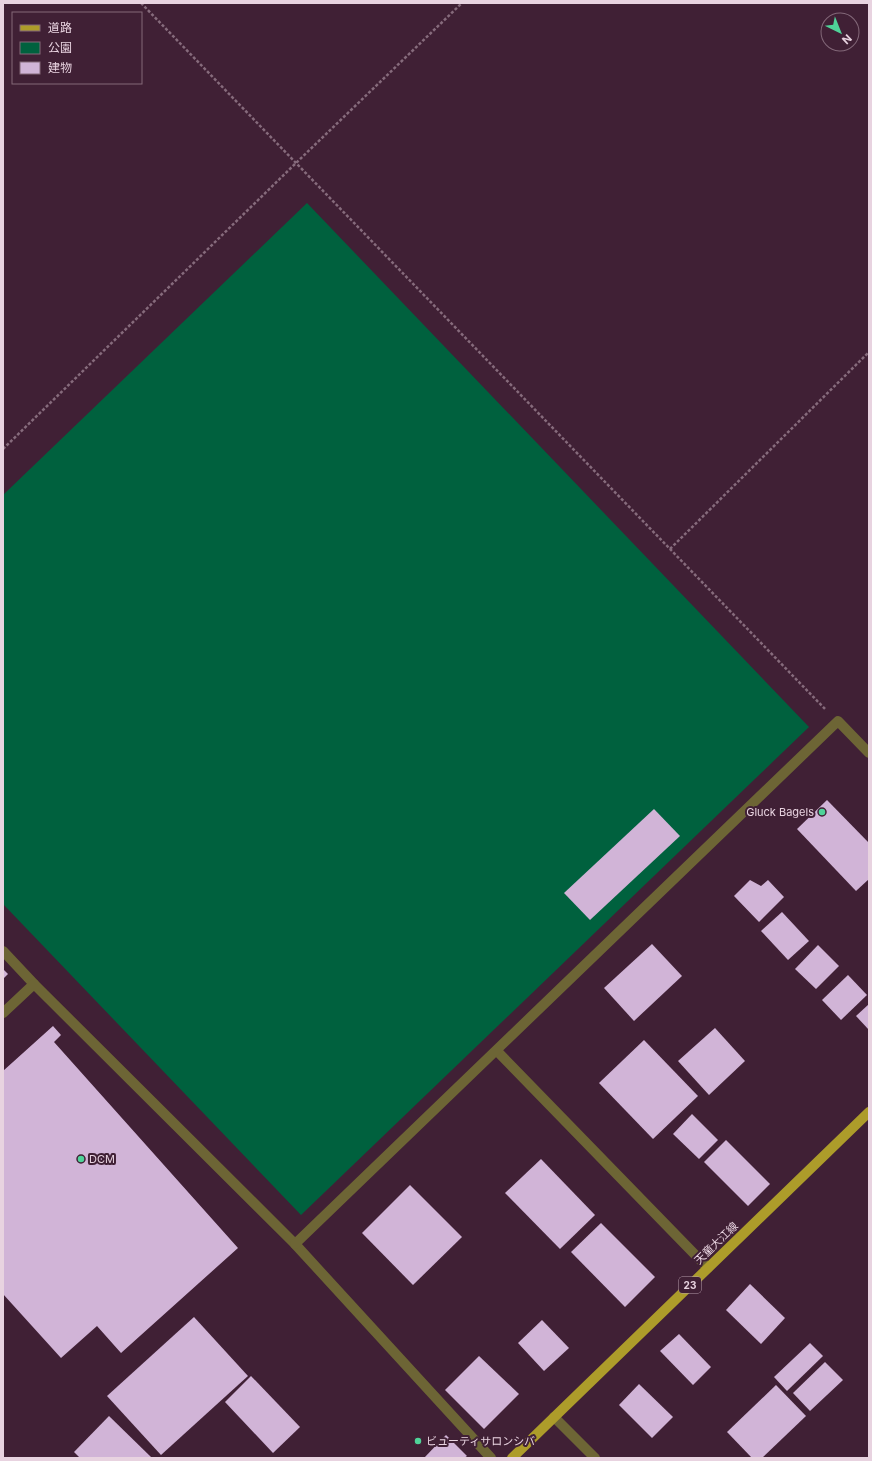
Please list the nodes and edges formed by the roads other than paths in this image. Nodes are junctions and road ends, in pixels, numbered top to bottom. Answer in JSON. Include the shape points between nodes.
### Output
{"nodes":[{"id":1,"x":869,"y":753,"type":"edge"},
{"id":2,"x":3,"y":951,"type":"edge"},
{"id":3,"x":34,"y":984,"type":"junction"},
{"id":4,"x":3,"y":1013,"type":"edge"},
{"id":5,"x":497,"y":1051,"type":"junction"},
{"id":6,"x":869,"y":1112,"type":"edge"},
{"id":7,"x":295,"y":1244,"type":"junction"},
{"id":8,"x":708,"y":1268,"type":"junction"},
{"id":9,"x":554,"y":1417,"type":"junction"},
{"id":10,"x":491,"y":1458,"type":"edge"},
{"id":11,"x":512,"y":1458,"type":"edge"},
{"id":12,"x":595,"y":1458,"type":"edge"}],
"edges":[{"from":1,"to":5,"type":"street","via":[[838,722]]},
{"from":2,"to":3,"type":"street"},
{"from":3,"to":4,"type":"street"},
{"from":3,"to":7,"type":"street"},
{"from":5,"to":7,"type":"street"},
{"from":5,"to":8,"type":"street"},
{"from":6,"to":8,"type":"main road","name":"天童大江線","number":"23"},
{"from":7,"to":10,"type":"street"},
{"from":8,"to":9,"type":"main road","name":"天童大江線","number":"23"},
{"from":9,"to":11,"type":"main road","name":"天童大江線","number":"23"},
{"from":9,"to":12,"type":"street"}]}
